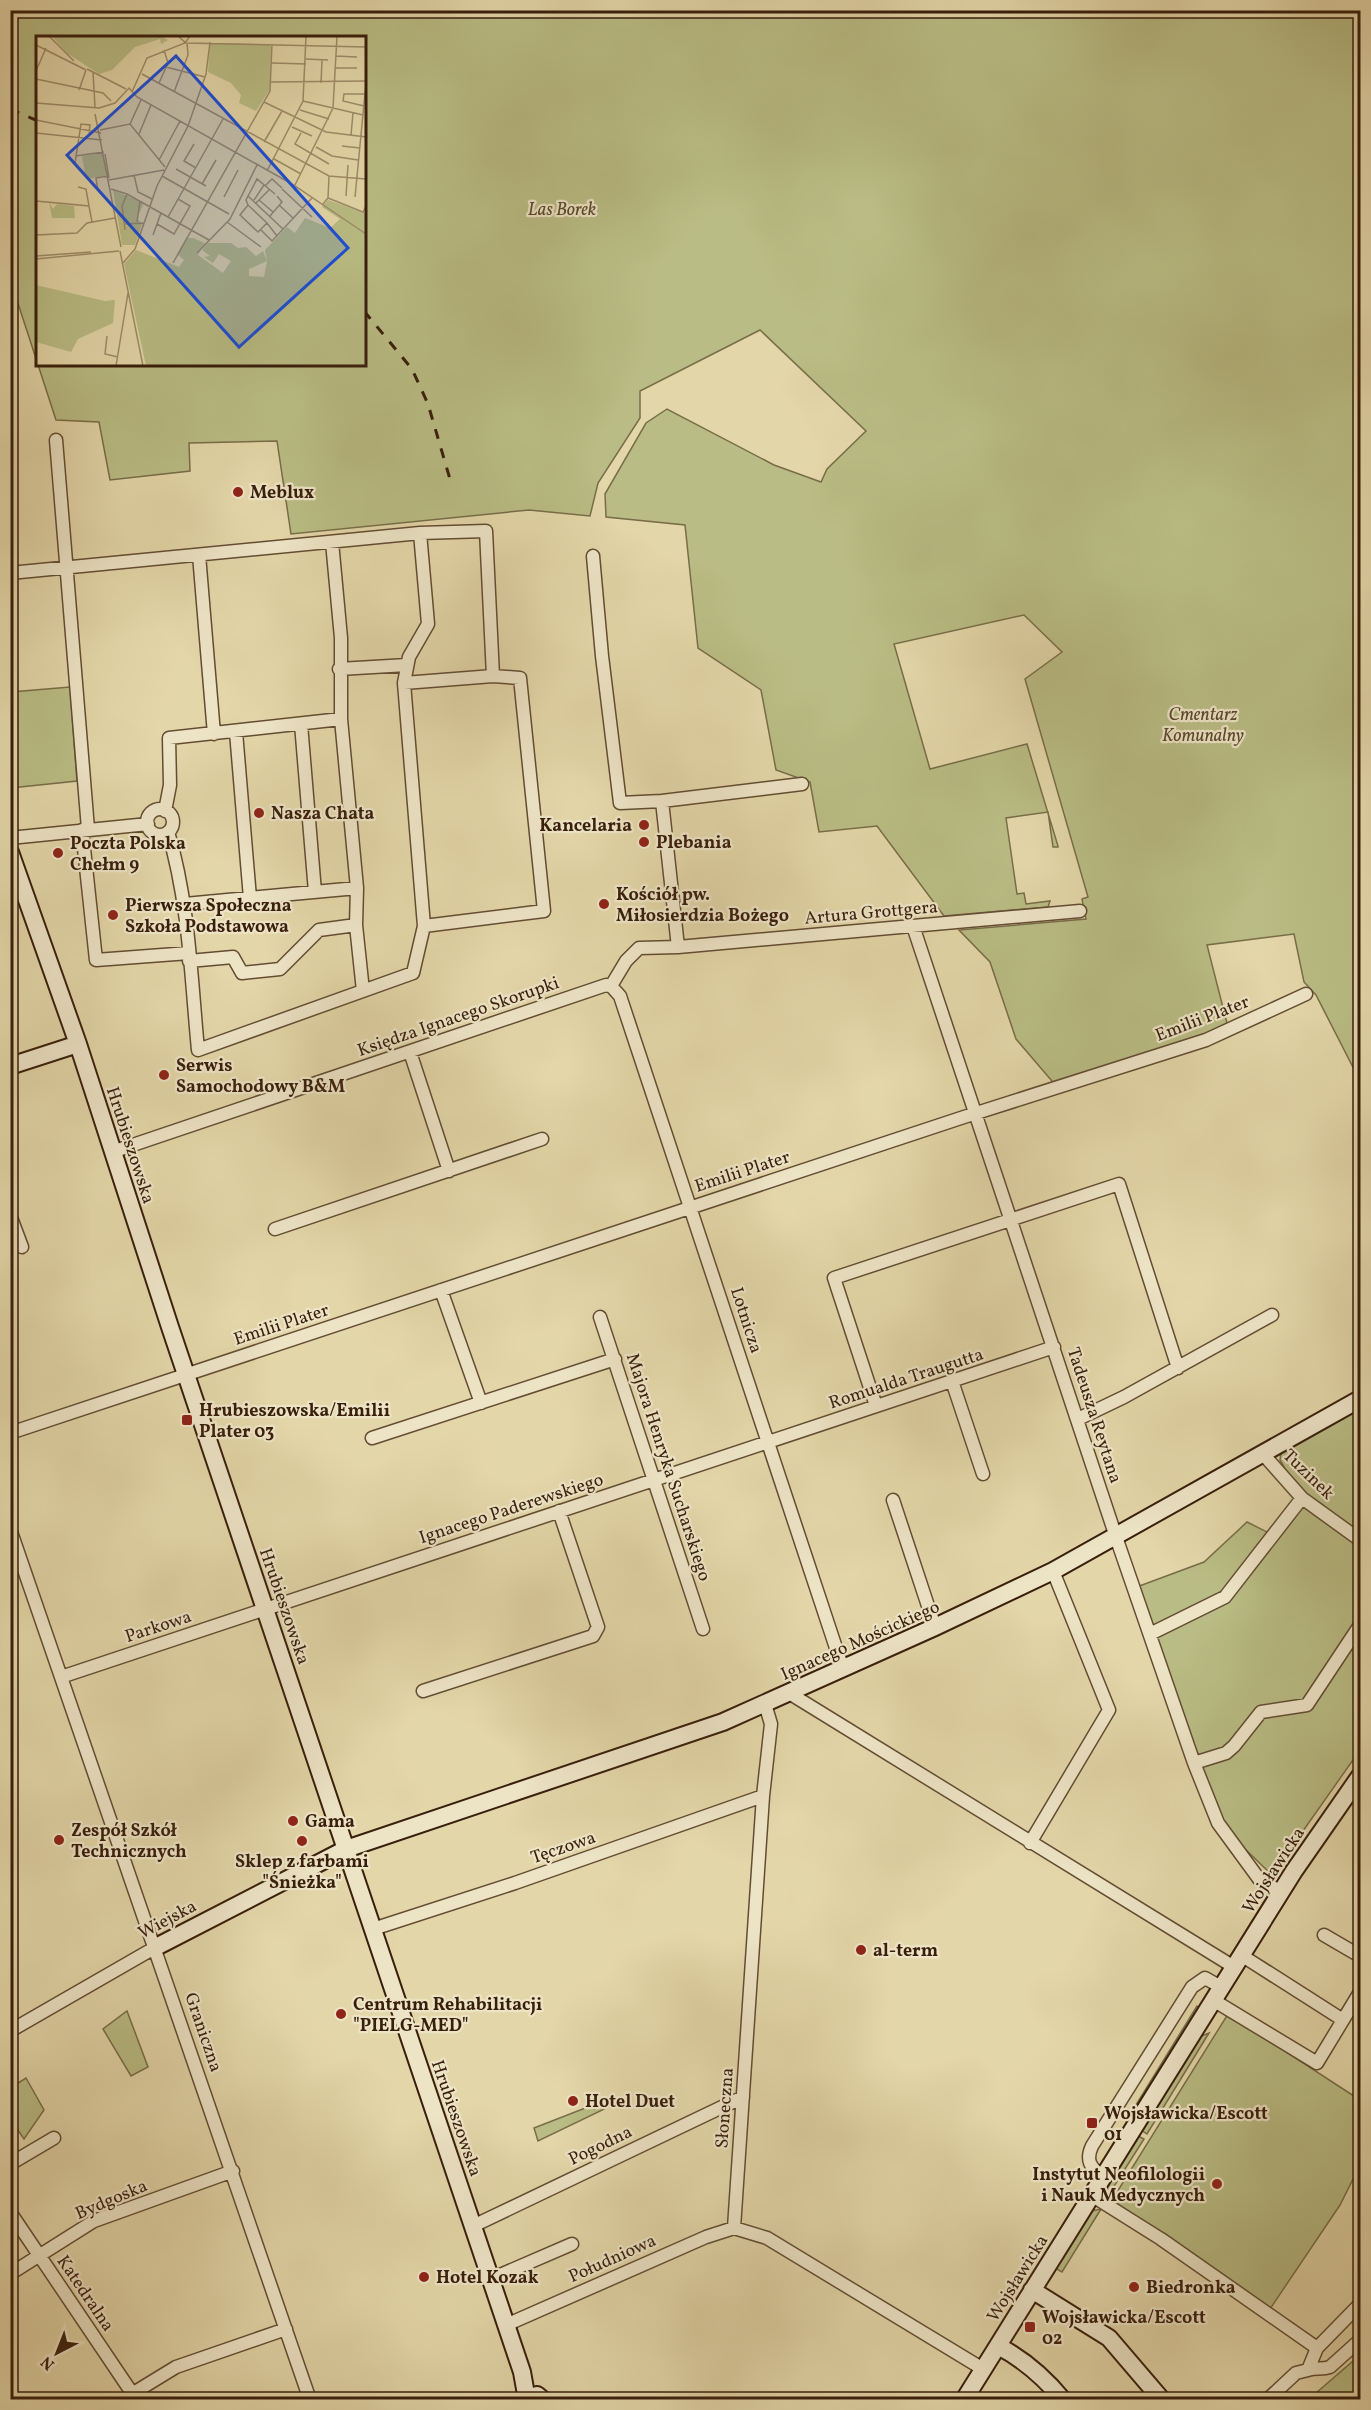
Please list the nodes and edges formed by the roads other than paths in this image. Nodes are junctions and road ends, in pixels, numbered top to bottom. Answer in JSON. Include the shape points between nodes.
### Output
{"nodes":[{"id":1,"x":56,"y":440,"type":"dead end"},
{"id":2,"x":420,"y":533,"type":"junction"},
{"id":3,"x":332,"y":542,"type":"junction"},
{"id":4,"x":199,"y":555,"type":"junction"},
{"id":5,"x":593,"y":556,"type":"dead end"},
{"id":6,"x":65,"y":567,"type":"junction"},
{"id":7,"x":10,"y":573,"type":"edge"},
{"id":8,"x":407,"y":665,"type":"junction"},
{"id":9,"x":339,"y":669,"type":"junction"},
{"id":10,"x":493,"y":676,"type":"junction"},
{"id":11,"x":404,"y":683,"type":"junction"},
{"id":12,"x":341,"y":719,"type":"junction"},
{"id":13,"x":301,"y":724,"type":"junction"},
{"id":14,"x":236,"y":732,"type":"junction"},
{"id":15,"x":214,"y":734,"type":"junction"},
{"id":16,"x":802,"y":784,"type":"dead end"},
{"id":17,"x":663,"y":801,"type":"junction"},
{"id":18,"x":165,"y":811,"type":"junction"},
{"id":19,"x":148,"y":824,"type":"junction"},
{"id":20,"x":85,"y":830,"type":"junction"},
{"id":21,"x":168,"y":832,"type":"junction"},
{"id":22,"x":10,"y":838,"type":"edge"},
{"id":23,"x":10,"y":852,"type":"edge"},
{"id":24,"x":357,"y":888,"type":"junction"},
{"id":25,"x":315,"y":892,"type":"junction"},
{"id":26,"x":250,"y":898,"type":"junction"},
{"id":27,"x":184,"y":904,"type":"junction"},
{"id":28,"x":1080,"y":911,"type":"dead end"},
{"id":29,"x":356,"y":925,"type":"junction"},
{"id":30,"x":424,"y":926,"type":"junction"},
{"id":31,"x":913,"y":926,"type":"junction"},
{"id":32,"x":678,"y":947,"type":"junction"},
{"id":33,"x":189,"y":957,"type":"junction"},
{"id":34,"x":611,"y":986,"type":"junction"},
{"id":35,"x":363,"y":991,"type":"junction"},
{"id":36,"x":1306,"y":994,"type":"dead end"},
{"id":37,"x":78,"y":1044,"type":"junction"},
{"id":38,"x":410,"y":1052,"type":"junction"},
{"id":39,"x":10,"y":1066,"type":"edge"},
{"id":40,"x":975,"y":1113,"type":"junction"},
{"id":41,"x":542,"y":1139,"type":"dead end"},
{"id":42,"x":112,"y":1152,"type":"junction"},
{"id":43,"x":449,"y":1171,"type":"junction"},
{"id":44,"x":691,"y":1207,"type":"junction"},
{"id":45,"x":10,"y":1215,"type":"edge"},
{"id":46,"x":1011,"y":1218,"type":"junction"},
{"id":47,"x":275,"y":1229,"type":"dead end"},
{"id":48,"x":21,"y":1247,"type":"dead end"},
{"id":49,"x":441,"y":1290,"type":"junction"},
{"id":50,"x":1272,"y":1315,"type":"dead end"},
{"id":51,"x":600,"y":1317,"type":"dead end"},
{"id":52,"x":1054,"y":1347,"type":"junction"},
{"id":53,"x":615,"y":1359,"type":"junction"},
{"id":54,"x":1178,"y":1368,"type":"junction"},
{"id":55,"x":186,"y":1374,"type":"junction"},
{"id":56,"x":952,"y":1381,"type":"junction"},
{"id":57,"x":1360,"y":1399,"type":"edge"},
{"id":58,"x":481,"y":1403,"type":"junction"},
{"id":59,"x":876,"y":1406,"type":"junction"},
{"id":60,"x":1078,"y":1419,"type":"junction"},
{"id":61,"x":10,"y":1432,"type":"edge"},
{"id":62,"x":372,"y":1438,"type":"dead end"},
{"id":63,"x":769,"y":1442,"type":"junction"},
{"id":64,"x":1263,"y":1454,"type":"junction"},
{"id":65,"x":982,"y":1474,"type":"dead end"},
{"id":66,"x":655,"y":1479,"type":"junction"},
{"id":67,"x":1302,"y":1498,"type":"junction"},
{"id":68,"x":893,"y":1500,"type":"dead end"},
{"id":69,"x":559,"y":1511,"type":"junction"},
{"id":70,"x":10,"y":1529,"type":"edge"},
{"id":71,"x":1116,"y":1537,"type":"junction"},
{"id":72,"x":1360,"y":1540,"type":"edge"},
{"id":73,"x":1053,"y":1571,"type":"junction"},
{"id":74,"x":266,"y":1609,"type":"junction"},
{"id":75,"x":1360,"y":1625,"type":"edge"},
{"id":76,"x":936,"y":1627,"type":"junction"},
{"id":77,"x":703,"y":1629,"type":"dead end"},
{"id":78,"x":1150,"y":1634,"type":"junction"},
{"id":79,"x":843,"y":1669,"type":"junction"},
{"id":80,"x":61,"y":1677,"type":"junction"},
{"id":81,"x":423,"y":1691,"type":"dead end"},
{"id":82,"x":789,"y":1693,"type":"junction"},
{"id":83,"x":765,"y":1704,"type":"junction"},
{"id":84,"x":1194,"y":1763,"type":"junction"},
{"id":85,"x":1360,"y":1776,"type":"edge"},
{"id":86,"x":763,"y":1796,"type":"junction"},
{"id":87,"x":1030,"y":1843,"type":"junction"},
{"id":88,"x":346,"y":1849,"type":"junction"},
{"id":89,"x":1281,"y":1892,"type":"junction"},
{"id":90,"x":373,"y":1929,"type":"junction"},
{"id":91,"x":1324,"y":1935,"type":"dead end"},
{"id":92,"x":156,"y":1947,"type":"junction"},
{"id":93,"x":1360,"y":1956,"type":"edge"},
{"id":94,"x":1237,"y":1961,"type":"junction"},
{"id":95,"x":1360,"y":1992,"type":"edge"},
{"id":96,"x":1217,"y":1994,"type":"junction"},
{"id":97,"x":1344,"y":2020,"type":"junction"},
{"id":98,"x":10,"y":2031,"type":"edge"},
{"id":99,"x":742,"y":2097,"type":"junction"},
{"id":100,"x":54,"y":2138,"type":"dead end"},
{"id":101,"x":10,"y":2164,"type":"edge"},
{"id":102,"x":233,"y":2171,"type":"junction"},
{"id":103,"x":1103,"y":2177,"type":"junction"},
{"id":104,"x":1091,"y":2195,"type":"junction"},
{"id":105,"x":10,"y":2211,"type":"edge"},
{"id":106,"x":473,"y":2226,"type":"junction"},
{"id":107,"x":734,"y":2228,"type":"junction"},
{"id":108,"x":572,"y":2244,"type":"dead end"},
{"id":109,"x":39,"y":2255,"type":"junction"},
{"id":110,"x":10,"y":2274,"type":"edge"},
{"id":111,"x":491,"y":2279,"type":"junction"},
{"id":112,"x":1032,"y":2290,"type":"junction"},
{"id":113,"x":1360,"y":2304,"type":"edge"},
{"id":114,"x":506,"y":2325,"type":"junction"},
{"id":115,"x":286,"y":2329,"type":"junction"},
{"id":116,"x":1360,"y":2340,"type":"edge"},
{"id":117,"x":998,"y":2346,"type":"junction"},
{"id":118,"x":1317,"y":2348,"type":"junction"},
{"id":119,"x":983,"y":2369,"type":"junction"},
{"id":120,"x":1308,"y":2370,"type":"junction"},
{"id":121,"x":127,"y":2396,"type":"edge"},
{"id":122,"x":534,"y":2399,"type":"edge"},
{"id":123,"x":310,"y":2400,"type":"edge"},
{"id":124,"x":964,"y":2400,"type":"edge"},
{"id":125,"x":1063,"y":2400,"type":"edge"},
{"id":126,"x":1162,"y":2400,"type":"edge"},
{"id":127,"x":1267,"y":2400,"type":"edge"}],
"edges":[{"from":1,"to":6,"type":"street"},
{"from":2,"to":3,"type":"street"},
{"from":2,"to":8,"type":"street","via":[[428,624]]},
{"from":2,"to":10,"type":"street","via":[[486,531]]},
{"from":3,"to":4,"type":"street"},
{"from":3,"to":9,"type":"street"},
{"from":4,"to":6,"type":"street"},
{"from":4,"to":15,"type":"street"},
{"from":5,"to":17,"type":"street","via":[[620,803]]},
{"from":6,"to":7,"type":"street"},
{"from":6,"to":20,"type":"street"},
{"from":8,"to":9,"type":"street"},
{"from":8,"to":11,"type":"street"},
{"from":9,"to":12,"type":"street"},
{"from":10,"to":11,"type":"street"},
{"from":10,"to":30,"type":"street","via":[[520,678],[544,911]]},
{"from":11,"to":30,"type":"street"},
{"from":12,"to":13,"type":"street"},
{"from":12,"to":24,"type":"street"},
{"from":13,"to":14,"type":"street"},
{"from":13,"to":25,"type":"street"},
{"from":14,"to":15,"type":"street"},
{"from":14,"to":26,"type":"street"},
{"from":15,"to":18,"type":"street","via":[[169,738],[170,785]]},
{"from":16,"to":17,"type":"street"},
{"from":17,"to":32,"type":"street"},
{"from":18,"to":19,"type":"street","via":[[153,812]]},
{"from":18,"to":21,"type":"street","via":[[172,820]]},
{"from":19,"to":20,"type":"street"},
{"from":19,"to":21,"type":"street","via":[[157,834]]},
{"from":20,"to":22,"type":"street"},
{"from":20,"to":33,"type":"street","via":[[96,960]]},
{"from":21,"to":27,"type":"street"},
{"from":23,"to":37,"type":"street","name":"Hrubieszowska"},
{"from":24,"to":25,"type":"street"},
{"from":24,"to":29,"type":"street"},
{"from":25,"to":26,"type":"street"},
{"from":26,"to":27,"type":"street"},
{"from":27,"to":33,"type":"street"},
{"from":28,"to":31,"type":"street","name":"Artura Grottgera"},
{"from":29,"to":33,"type":"street","via":[[319,930],[280,969],[242,973],[233,957]]},
{"from":29,"to":35,"type":"street"},
{"from":30,"to":35,"type":"street","via":[[413,973]]},
{"from":31,"to":32,"type":"street","name":"Artura Grottgera"},
{"from":31,"to":40,"type":"street","name":"Tadeusza Reytana"},
{"from":32,"to":34,"type":"street","name":"Artura Grottgera","via":[[639,948]]},
{"from":33,"to":35,"type":"street","via":[[198,1050]]},
{"from":34,"to":38,"type":"street","name":"Księdza Ignacego Skorupki"},
{"from":34,"to":44,"type":"street","name":"Lotnicza","via":[[620,996]]},
{"from":36,"to":40,"type":"street","name":"Emilii Plater","via":[[1206,1040]]},
{"from":37,"to":39,"type":"street"},
{"from":37,"to":42,"type":"street","name":"Hrubieszowska"},
{"from":38,"to":42,"type":"street","name":"Księdza Ignacego Skorupki"},
{"from":38,"to":43,"type":"street"},
{"from":40,"to":44,"type":"street","name":"Emilii Plater"},
{"from":40,"to":46,"type":"street","name":"Tadeusza Reytana"},
{"from":41,"to":43,"type":"street"},
{"from":42,"to":55,"type":"street","name":"Hrubieszowska"},
{"from":43,"to":47,"type":"street"},
{"from":44,"to":49,"type":"street","name":"Emilii Plater"},
{"from":44,"to":63,"type":"street","name":"Lotnicza"},
{"from":45,"to":48,"type":"street"},
{"from":46,"to":52,"type":"street","name":"Tadeusza Reytana"},
{"from":46,"to":54,"type":"street","via":[[1119,1184]]},
{"from":46,"to":59,"type":"street","via":[[834,1278]]},
{"from":49,"to":55,"type":"street","name":"Emilii Plater"},
{"from":49,"to":58,"type":"street"},
{"from":50,"to":54,"type":"street"},
{"from":51,"to":53,"type":"street","name":"Majora Henryka Sucharskiego"},
{"from":52,"to":56,"type":"street","name":"Romualda Traugutta"},
{"from":52,"to":60,"type":"street","name":"Tadeusza Reytana"},
{"from":53,"to":58,"type":"street"},
{"from":53,"to":66,"type":"street","name":"Majora Henryka Sucharskiego"},
{"from":54,"to":60,"type":"street"},
{"from":55,"to":61,"type":"street","name":"Emilii Plater"},
{"from":55,"to":74,"type":"street","name":"Hrubieszowska"},
{"from":56,"to":59,"type":"street","name":"Romualda Traugutta"},
{"from":56,"to":65,"type":"street"},
{"from":57,"to":64,"type":"street","name":"Ignacego Mościckiego"},
{"from":58,"to":62,"type":"street"},
{"from":59,"to":63,"type":"street","name":"Romualda Traugutta"},
{"from":60,"to":71,"type":"street","name":"Tadeusza Reytana"},
{"from":63,"to":66,"type":"street","name":"Ignacego Paderewskiego"},
{"from":63,"to":79,"type":"street","name":"Lotnicza"},
{"from":64,"to":67,"type":"street","name":"Tuzinek"},
{"from":64,"to":71,"type":"street","name":"Ignacego Mościckiego"},
{"from":66,"to":69,"type":"street","name":"Ignacego Paderewskiego"},
{"from":66,"to":77,"type":"street","name":"Majora Henryka Sucharskiego"},
{"from":67,"to":72,"type":"street","name":"Tuzinek"},
{"from":67,"to":78,"type":"street","via":[[1225,1597]]},
{"from":68,"to":76,"type":"street"},
{"from":69,"to":74,"type":"street","name":"Ignacego Paderewskiego"},
{"from":69,"to":81,"type":"street","via":[[598,1627],[593,1636]]},
{"from":70,"to":80,"type":"street","name":"Graniczna"},
{"from":71,"to":73,"type":"street","name":"Ignacego Mościckiego"},
{"from":71,"to":78,"type":"street","name":"Tadeusza Reytana"},
{"from":73,"to":76,"type":"street","name":"Ignacego Mościckiego"},
{"from":73,"to":87,"type":"street","via":[[1109,1710]]},
{"from":74,"to":80,"type":"street","name":"Parkowa"},
{"from":74,"to":88,"type":"street","name":"Hrubieszowska"},
{"from":75,"to":84,"type":"street","via":[[1307,1705],[1261,1712],[1226,1753]]},
{"from":76,"to":79,"type":"street","name":"Ignacego Mościckiego"},
{"from":78,"to":84,"type":"street","name":"Tadeusza Reytana"},
{"from":79,"to":82,"type":"street","name":"Ignacego Mościckiego"},
{"from":80,"to":92,"type":"street","name":"Graniczna"},
{"from":82,"to":83,"type":"street","name":"Ignacego Mościckiego"},
{"from":82,"to":87,"type":"street"},
{"from":83,"to":86,"type":"street","name":"Słoneczna","via":[[771,1724]]},
{"from":83,"to":88,"type":"street","name":"Ignacego Mościckiego","via":[[723,1722]]},
{"from":84,"to":89,"type":"street","name":"Tadeusza Reytana","via":[[1218,1823],[1259,1879]]},
{"from":85,"to":89,"type":"street","name":"Wojsławicka"},
{"from":86,"to":90,"type":"street","name":"Tęczowa"},
{"from":86,"to":99,"type":"street","name":"Słoneczna"},
{"from":87,"to":94,"type":"street"},
{"from":88,"to":90,"type":"street","name":"Hrubieszowska"},
{"from":88,"to":92,"type":"street","name":"Wiejska"},
{"from":89,"to":94,"type":"street","name":"Wojsławicka"},
{"from":90,"to":106,"type":"street","name":"Hrubieszowska"},
{"from":91,"to":93,"type":"street"},
{"from":92,"to":98,"type":"street","name":"Wiejska"},
{"from":92,"to":102,"type":"street","name":"Graniczna"},
{"from":94,"to":96,"type":"street","name":"Wojsławicka"},
{"from":94,"to":97,"type":"street"},
{"from":95,"to":97,"type":"street"},
{"from":96,"to":97,"type":"street","via":[[1317,2063]]},
{"from":96,"to":103,"type":"street","name":"Wojsławicka"},
{"from":96,"to":103,"type":"street","via":[[1205,1978],[1192,1986],[1096,2138],[1088,2158],[1090,2166]]},
{"from":99,"to":106,"type":"street","name":"Pogodna"},
{"from":99,"to":107,"type":"street","name":"Słoneczna"},
{"from":100,"to":101,"type":"street"},
{"from":102,"to":109,"type":"street","name":"Bydgoska","via":[[94,2221]]},
{"from":102,"to":115,"type":"street","name":"Graniczna"},
{"from":103,"to":104,"type":"street","name":"Wojsławicka"},
{"from":104,"to":112,"type":"street","name":"Wojsławicka"},
{"from":104,"to":118,"type":"street"},
{"from":105,"to":109,"type":"street","name":"Katedralna"},
{"from":106,"to":111,"type":"street","name":"Hrubieszowska"},
{"from":107,"to":114,"type":"street","name":"Południowa","via":[[706,2236]]},
{"from":107,"to":119,"type":"street","via":[[767,2238]]},
{"from":108,"to":111,"type":"street"},
{"from":109,"to":110,"type":"street","name":"Bydgoska"},
{"from":109,"to":121,"type":"street","name":"Katedralna"},
{"from":111,"to":114,"type":"street","name":"Hrubieszowska"},
{"from":112,"to":117,"type":"street","name":"Wojsławicka"},
{"from":112,"to":126,"type":"street","via":[[1109,2338]]},
{"from":113,"to":118,"type":"street"},
{"from":114,"to":122,"type":"street","name":"Hrubieszowska"},
{"from":115,"to":121,"type":"street","via":[[176,2367]]},
{"from":115,"to":123,"type":"street","name":"Graniczna"},
{"from":116,"to":120,"type":"street","via":[[1330,2367]]},
{"from":117,"to":119,"type":"street","name":"Wojsławicka"},
{"from":117,"to":125,"type":"street","via":[[1026,2364]]},
{"from":118,"to":120,"type":"street"},
{"from":119,"to":124,"type":"street","name":"Wojsławicka"},
{"from":120,"to":127,"type":"street","via":[[1296,2373]]}]}
